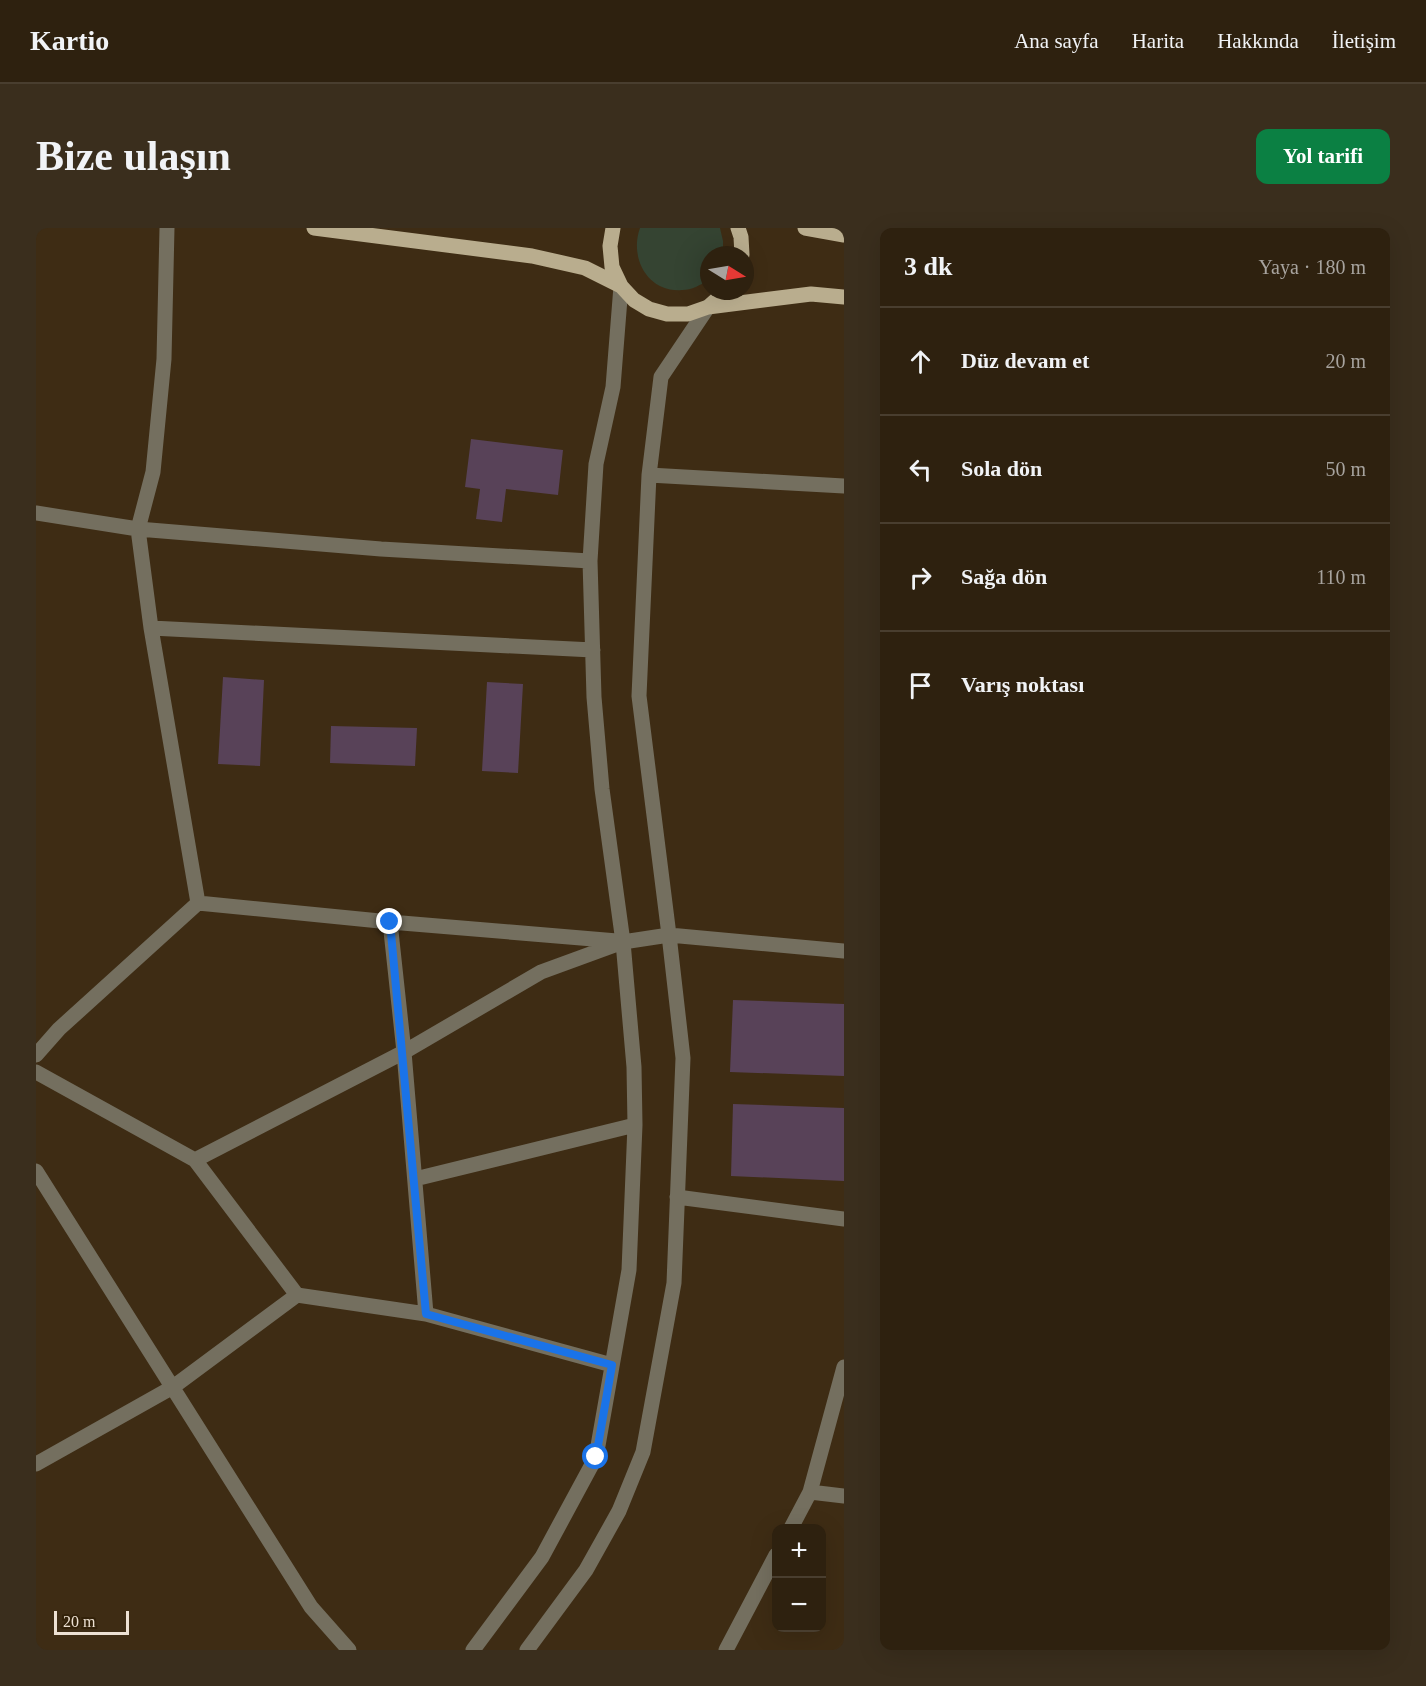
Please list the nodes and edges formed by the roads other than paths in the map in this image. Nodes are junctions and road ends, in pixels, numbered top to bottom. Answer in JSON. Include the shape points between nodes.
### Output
{"nodes":[{"id":1,"x":167,"y":228,"type":"edge"},
{"id":2,"x":314,"y":228,"type":"edge"},
{"id":3,"x":613,"y":228,"type":"edge"},
{"id":4,"x":738,"y":228,"type":"edge"},
{"id":5,"x":805,"y":228,"type":"edge"},
{"id":6,"x":844,"y":235,"type":"edge"},
{"id":7,"x":742,"y":246,"type":"edge"},
{"id":8,"x":621,"y":286,"type":"junction"},
{"id":9,"x":844,"y":297,"type":"edge"},
{"id":10,"x":715,"y":300,"type":"edge"},
{"id":11,"x":708,"y":306,"type":"junction"},
{"id":12,"x":650,"y":475,"type":"junction"},
{"id":13,"x":844,"y":486,"type":"edge"},
{"id":14,"x":36,"y":513,"type":"edge"},
{"id":15,"x":138,"y":529,"type":"junction"},
{"id":16,"x":590,"y":561,"type":"junction"},
{"id":17,"x":152,"y":628,"type":"junction"},
{"id":18,"x":592,"y":650,"type":"junction"},
{"id":19,"x":198,"y":903,"type":"junction"},
{"id":20,"x":390,"y":922,"type":"junction"},
{"id":21,"x":669,"y":935,"type":"junction"},
{"id":22,"x":623,"y":942,"type":"junction"},
{"id":23,"x":844,"y":951,"type":"edge"},
{"id":24,"x":404,"y":1052,"type":"junction"},
{"id":25,"x":36,"y":1055,"type":"edge"},
{"id":26,"x":36,"y":1072,"type":"edge"},
{"id":27,"x":635,"y":1125,"type":"junction"},
{"id":28,"x":195,"y":1160,"type":"junction"},
{"id":29,"x":36,"y":1171,"type":"edge"},
{"id":30,"x":415,"y":1179,"type":"junction"},
{"id":31,"x":677,"y":1197,"type":"junction"},
{"id":32,"x":844,"y":1219,"type":"edge"},
{"id":33,"x":297,"y":1295,"type":"junction"},
{"id":34,"x":426,"y":1314,"type":"junction"},
{"id":35,"x":612,"y":1365,"type":"junction"},
{"id":36,"x":844,"y":1367,"type":"edge"},
{"id":37,"x":173,"y":1387,"type":"junction"},
{"id":38,"x":36,"y":1464,"type":"edge"},
{"id":39,"x":810,"y":1492,"type":"junction"},
{"id":40,"x":844,"y":1496,"type":"edge"},
{"id":41,"x":793,"y":1524,"type":"edge"},
{"id":42,"x":772,"y":1564,"type":"edge"},
{"id":43,"x":349,"y":1650,"type":"edge"},
{"id":44,"x":473,"y":1650,"type":"edge"},
{"id":45,"x":527,"y":1650,"type":"edge"},
{"id":46,"x":726,"y":1650,"type":"edge"}],
"edges":[{"from":1,"to":15,"type":"street","via":[[163,370],[153,472]]},
{"from":2,"to":8,"type":"main road","via":[[532,256],[585,268]]},
{"from":3,"to":8,"type":"main road","via":[[612,267]]},
{"from":4,"to":7,"type":"main road"},
{"from":5,"to":6,"type":"main road"},
{"from":8,"to":11,"type":"main road","via":[[634,300],[667,314],[688,314]]},
{"from":8,"to":16,"type":"street","via":[[613,387],[596,464]]},
{"from":9,"to":11,"type":"main road","via":[[811,294]]},
{"from":10,"to":11,"type":"main road"},
{"from":11,"to":12,"type":"street","via":[[661,377]]},
{"from":12,"to":13,"type":"street"},
{"from":12,"to":21,"type":"street","via":[[639,696]]},
{"from":14,"to":15,"type":"street"},
{"from":15,"to":16,"type":"street"},
{"from":15,"to":17,"type":"street"},
{"from":16,"to":18,"type":"street"},
{"from":17,"to":18,"type":"street"},
{"from":17,"to":19,"type":"street"},
{"from":18,"to":22,"type":"street","via":[[602,789]]},
{"from":19,"to":20,"type":"street"},
{"from":19,"to":25,"type":"street","via":[[59,1029]]},
{"from":20,"to":22,"type":"street"},
{"from":20,"to":24,"type":"street"},
{"from":21,"to":22,"type":"street"},
{"from":21,"to":23,"type":"street"},
{"from":21,"to":31,"type":"street","via":[[683,1058]]},
{"from":22,"to":24,"type":"street","via":[[541,972]]},
{"from":22,"to":27,"type":"street"},
{"from":24,"to":28,"type":"street"},
{"from":24,"to":30,"type":"street"},
{"from":26,"to":28,"type":"street"},
{"from":27,"to":30,"type":"street"},
{"from":27,"to":35,"type":"street","via":[[629,1270]]},
{"from":28,"to":33,"type":"street"},
{"from":29,"to":37,"type":"street"},
{"from":30,"to":34,"type":"street"},
{"from":31,"to":32,"type":"street"},
{"from":31,"to":45,"type":"street","via":[[674,1283],[643,1452],[619,1511],[586,1570]]},
{"from":33,"to":34,"type":"street"},
{"from":33,"to":37,"type":"street"},
{"from":34,"to":35,"type":"street"},
{"from":35,"to":44,"type":"street","via":[[596,1457],[542,1557]]},
{"from":36,"to":39,"type":"street"},
{"from":37,"to":38,"type":"street"},
{"from":37,"to":43,"type":"street","via":[[311,1607]]},
{"from":39,"to":40,"type":"street"},
{"from":39,"to":41,"type":"street"},
{"from":42,"to":46,"type":"street"}]}
